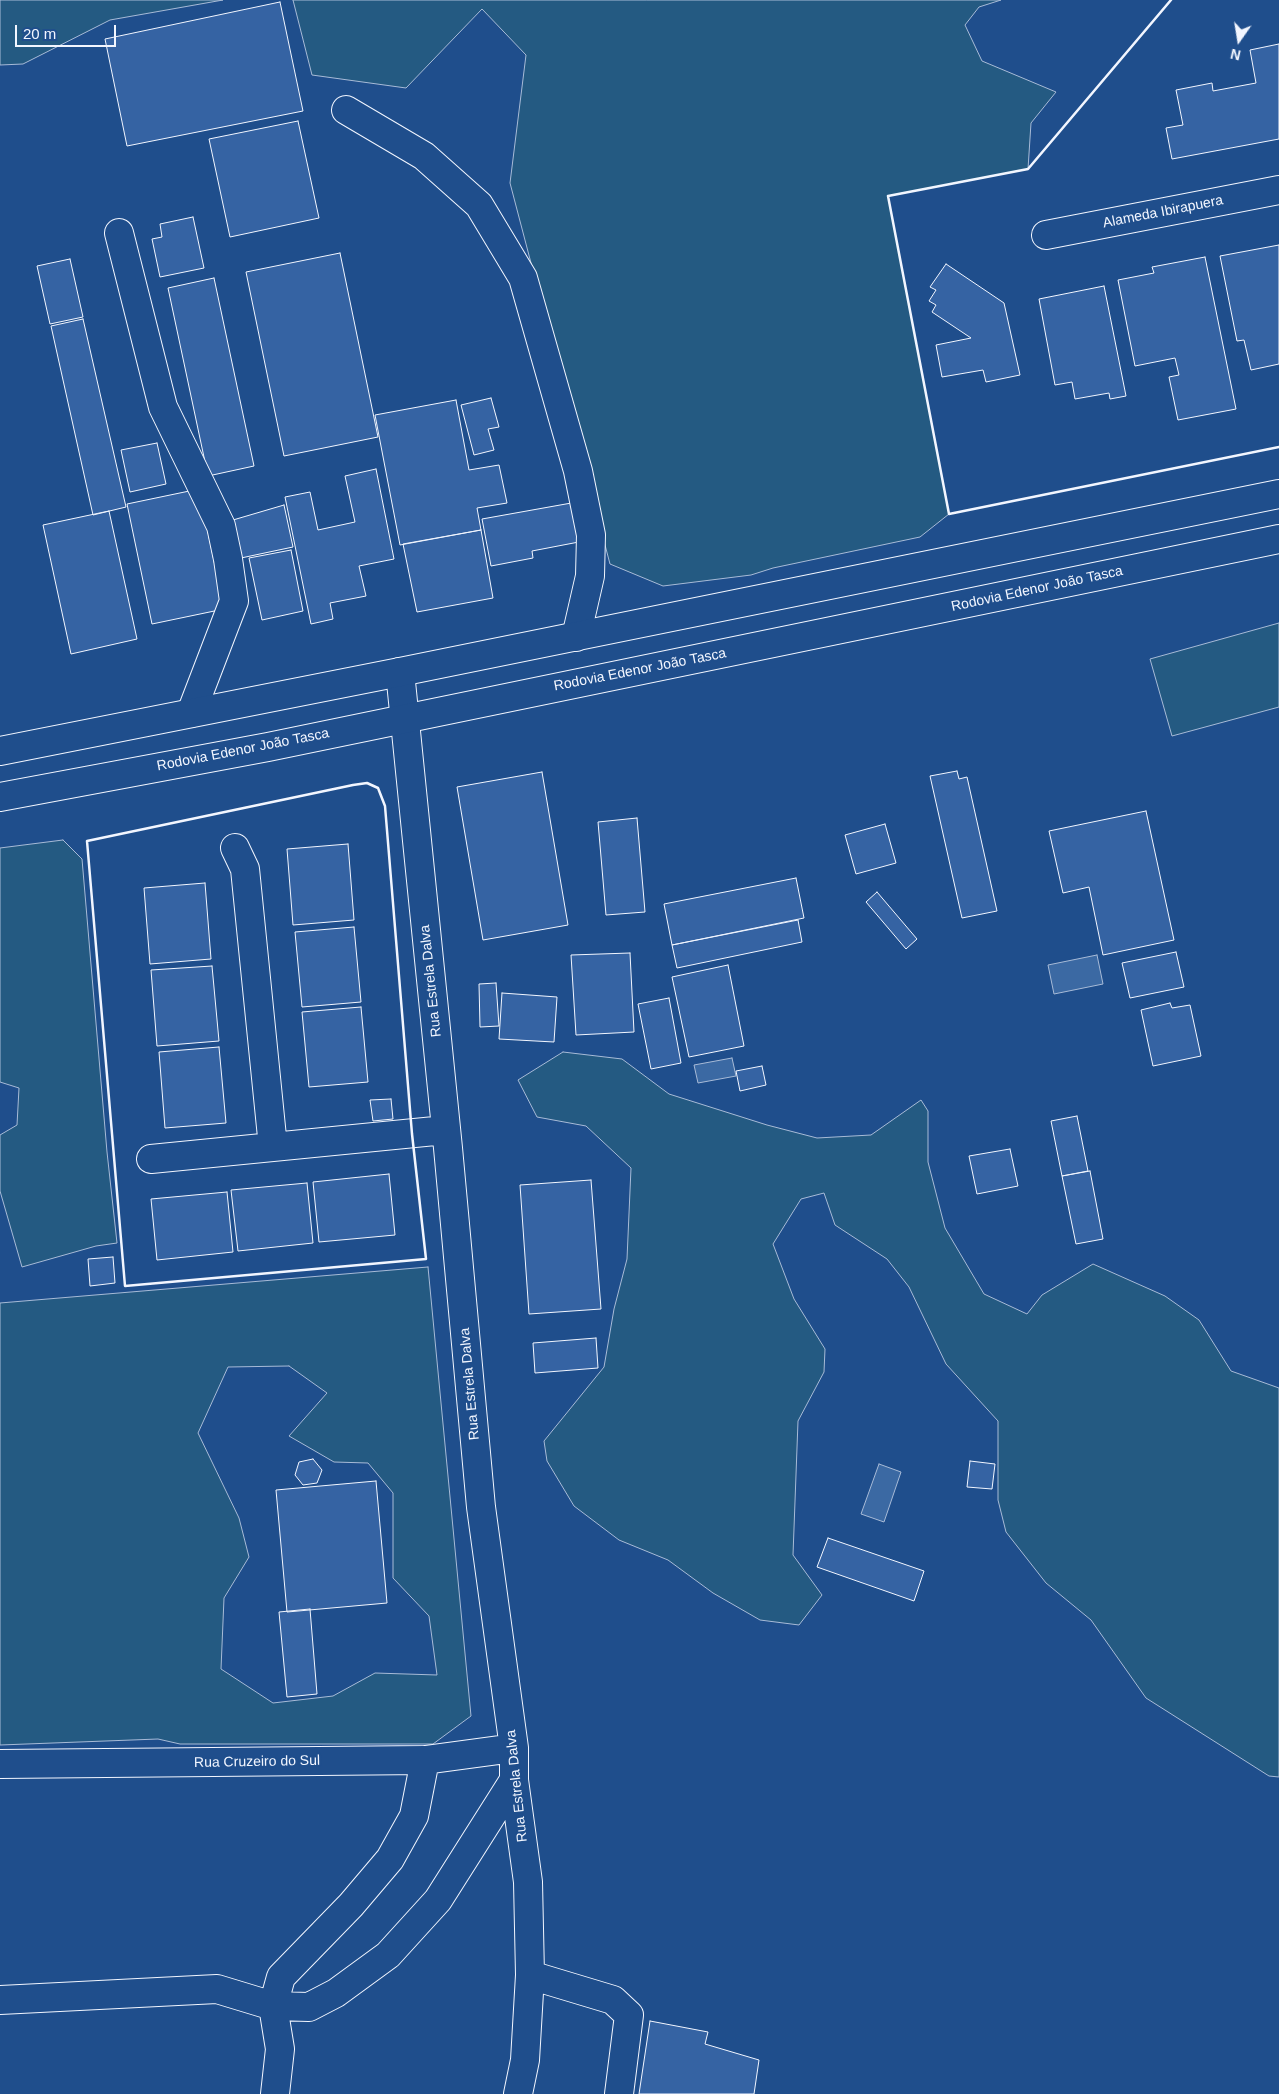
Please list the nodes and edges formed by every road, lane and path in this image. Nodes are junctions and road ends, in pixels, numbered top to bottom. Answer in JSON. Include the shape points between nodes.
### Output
{"nodes":[{"id":1,"x":346,"y":110,"type":"dead end"},
{"id":2,"x":1279,"y":190,"type":"edge"},
{"id":3,"x":119,"y":233,"type":"dead end"},
{"id":4,"x":1046,"y":235,"type":"dead end"},
{"id":5,"x":1279,"y":494,"type":"edge"},
{"id":6,"x":1279,"y":539,"type":"edge"},
{"id":7,"x":576,"y":636,"type":"junction"},
{"id":8,"x":400,"y":672,"type":"junction"},
{"id":9,"x":191,"y":713,"type":"junction"},
{"id":10,"x":404,"y":718,"type":"junction"},
{"id":11,"x":0,"y":751,"type":"edge"},
{"id":12,"x":0,"y":797,"type":"edge"},
{"id":13,"x":235,"y":848,"type":"dead end"},
{"id":14,"x":445,"y":1130,"type":"junction"},
{"id":15,"x":273,"y":1147,"type":"junction"},
{"id":16,"x":151,"y":1159,"type":"dead end"},
{"id":17,"x":514,"y":1748,"type":"junction"},
{"id":18,"x":425,"y":1760,"type":"junction"},
{"id":19,"x":0,"y":1764,"type":"edge"},
{"id":20,"x":514,"y":1780,"type":"junction"},
{"id":21,"x":530,"y":1975,"type":"junction"},
{"id":22,"x":0,"y":2000,"type":"edge"},
{"id":23,"x":273,"y":2006,"type":"junction"},
{"id":24,"x":275,"y":2094,"type":"edge"},
{"id":25,"x":518,"y":2094,"type":"edge"},
{"id":26,"x":618,"y":2094,"type":"edge"}],
"edges":[{"from":1,"to":7,"type":"street","via":[[424,156],[479,205],[523,278],[578,471],[591,535],[590,576]]},
{"from":2,"to":4,"type":"street","name":"Alameda Ibirapuera"},
{"from":3,"to":9,"type":"street","via":[[163,407],[221,526],[228,559],[234,602]]},
{"from":5,"to":7,"type":"street"},
{"from":6,"to":10,"type":"street","name":"Rodovia Edenor João Tasca"},
{"from":7,"to":8,"type":"street"},
{"from":8,"to":9,"type":"street"},
{"from":8,"to":10,"type":"street","name":"Rua Estrela Dalva"},
{"from":9,"to":11,"type":"street"},
{"from":10,"to":12,"type":"street","name":"Rodovia Edenor João Tasca"},
{"from":10,"to":14,"type":"street","name":"Rua Estrela Dalva"},
{"from":13,"to":15,"type":"street","via":[[245,869]]},
{"from":14,"to":15,"type":"street"},
{"from":14,"to":17,"type":"street","name":"Rua Estrela Dalva","via":[[482,1507]]},
{"from":15,"to":16,"type":"street"},
{"from":17,"to":18,"type":"street","name":"Rua Cruzeiro do Sul"},
{"from":17,"to":20,"type":"street","name":"Rua Estrela Dalva"},
{"from":18,"to":19,"type":"street","name":"Rua Cruzeiro do Sul"},
{"from":18,"to":23,"type":"street","via":[[414,1816],[390,1859],[351,1905],[281,1977]]},
{"from":20,"to":21,"type":"street","name":"Rua Estrela Dalva","via":[[528,1882]]},
{"from":20,"to":23,"type":"street","via":[[438,1900],[388,1955],[336,1993],[309,2007]]},
{"from":21,"to":25,"type":"street","name":"Rua Estrela Dalva","via":[[525,2060]]},
{"from":21,"to":26,"type":"street","via":[[613,2000],[629,2015]]},
{"from":22,"to":23,"type":"street","via":[[216,1989]]},
{"from":23,"to":24,"type":"street","via":[[280,2049]]}]}
